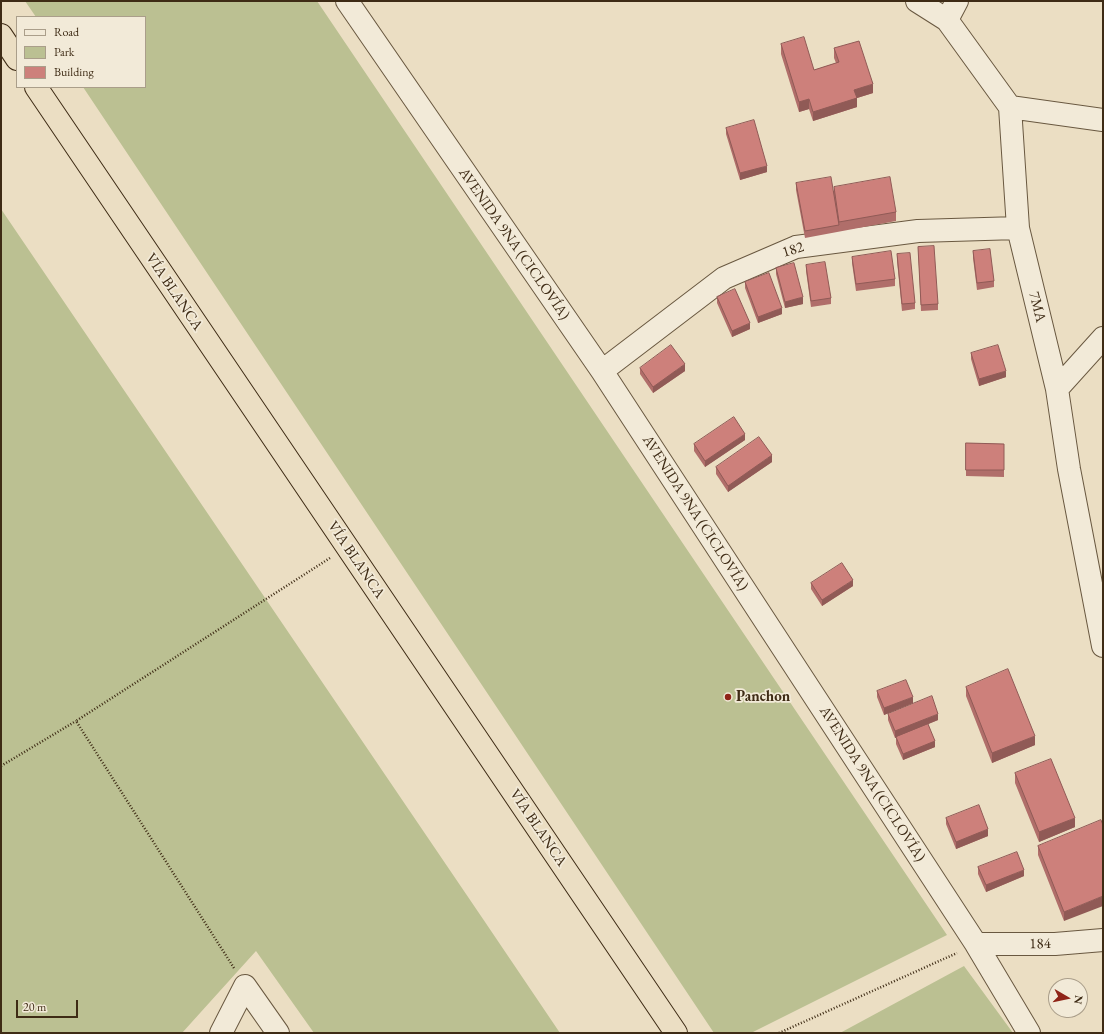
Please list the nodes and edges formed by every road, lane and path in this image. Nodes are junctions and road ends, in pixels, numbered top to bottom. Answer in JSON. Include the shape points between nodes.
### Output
{"nodes":[{"id":1,"x":347,"y":1,"type":"edge"},
{"id":2,"x":917,"y":1,"type":"edge"},
{"id":3,"x":957,"y":1,"type":"edge"},
{"id":4,"x":947,"y":20,"type":"junction"},
{"id":5,"x":1,"y":35,"type":"edge"},
{"id":6,"x":16,"y":58,"type":"edge"},
{"id":7,"x":37,"y":88,"type":"edge"},
{"id":8,"x":1010,"y":107,"type":"junction"},
{"id":9,"x":1103,"y":120,"type":"edge"},
{"id":10,"x":1018,"y":228,"type":"junction"},
{"id":11,"x":1103,"y":338,"type":"edge"},
{"id":12,"x":602,"y":371,"type":"junction"},
{"id":13,"x":1057,"y":389,"type":"junction"},
{"id":14,"x":347,"y":547,"type":"junction"},
{"id":15,"x":1103,"y":646,"type":"edge"},
{"id":16,"x":76,"y":721,"type":"junction"},
{"id":17,"x":1,"y":766,"type":"edge"},
{"id":18,"x":1103,"y":940,"type":"edge"},
{"id":19,"x":976,"y":944,"type":"junction"},
{"id":20,"x":245,"y":986,"type":"junction"},
{"id":21,"x":221,"y":1033,"type":"edge"},
{"id":22,"x":278,"y":1033,"type":"edge"},
{"id":23,"x":676,"y":1033,"type":"edge"},
{"id":24,"x":779,"y":1033,"type":"edge"},
{"id":25,"x":1029,"y":1033,"type":"edge"}],
"edges":[{"from":1,"to":12,"type":"street","name":"AVENIDA 9NA (CICLOVÍA)"},
{"from":2,"to":4,"type":"street"},
{"from":3,"to":4,"type":"street"},
{"from":4,"to":8,"type":"street"},
{"from":5,"to":6,"type":"highway"},
{"from":7,"to":14,"type":"highway","name":"VÍA BLANCA"},
{"from":8,"to":9,"type":"street"},
{"from":8,"to":10,"type":"street","name":"7MA"},
{"from":10,"to":12,"type":"street","name":"182","via":[[918,231],[796,247],[724,278]]},
{"from":10,"to":13,"type":"street","name":"7MA"},
{"from":11,"to":13,"type":"street"},
{"from":12,"to":19,"type":"street","name":"AVENIDA 9NA (CICLOVÍA)"},
{"from":13,"to":15,"type":"street","name":"7MA","via":[[1069,469]]},
{"from":14,"to":16,"type":"path"},
{"from":14,"to":23,"type":"highway","name":"VÍA BLANCA"},
{"from":16,"to":17,"type":"path"},
{"from":16,"to":20,"type":"path"},
{"from":18,"to":19,"type":"street","name":"184","via":[[1055,944]]},
{"from":19,"to":24,"type":"path"},
{"from":19,"to":25,"type":"street","name":"AVENIDA 9NA (CICLOVÍA)"},
{"from":20,"to":21,"type":"street"},
{"from":20,"to":22,"type":"street"}]}
